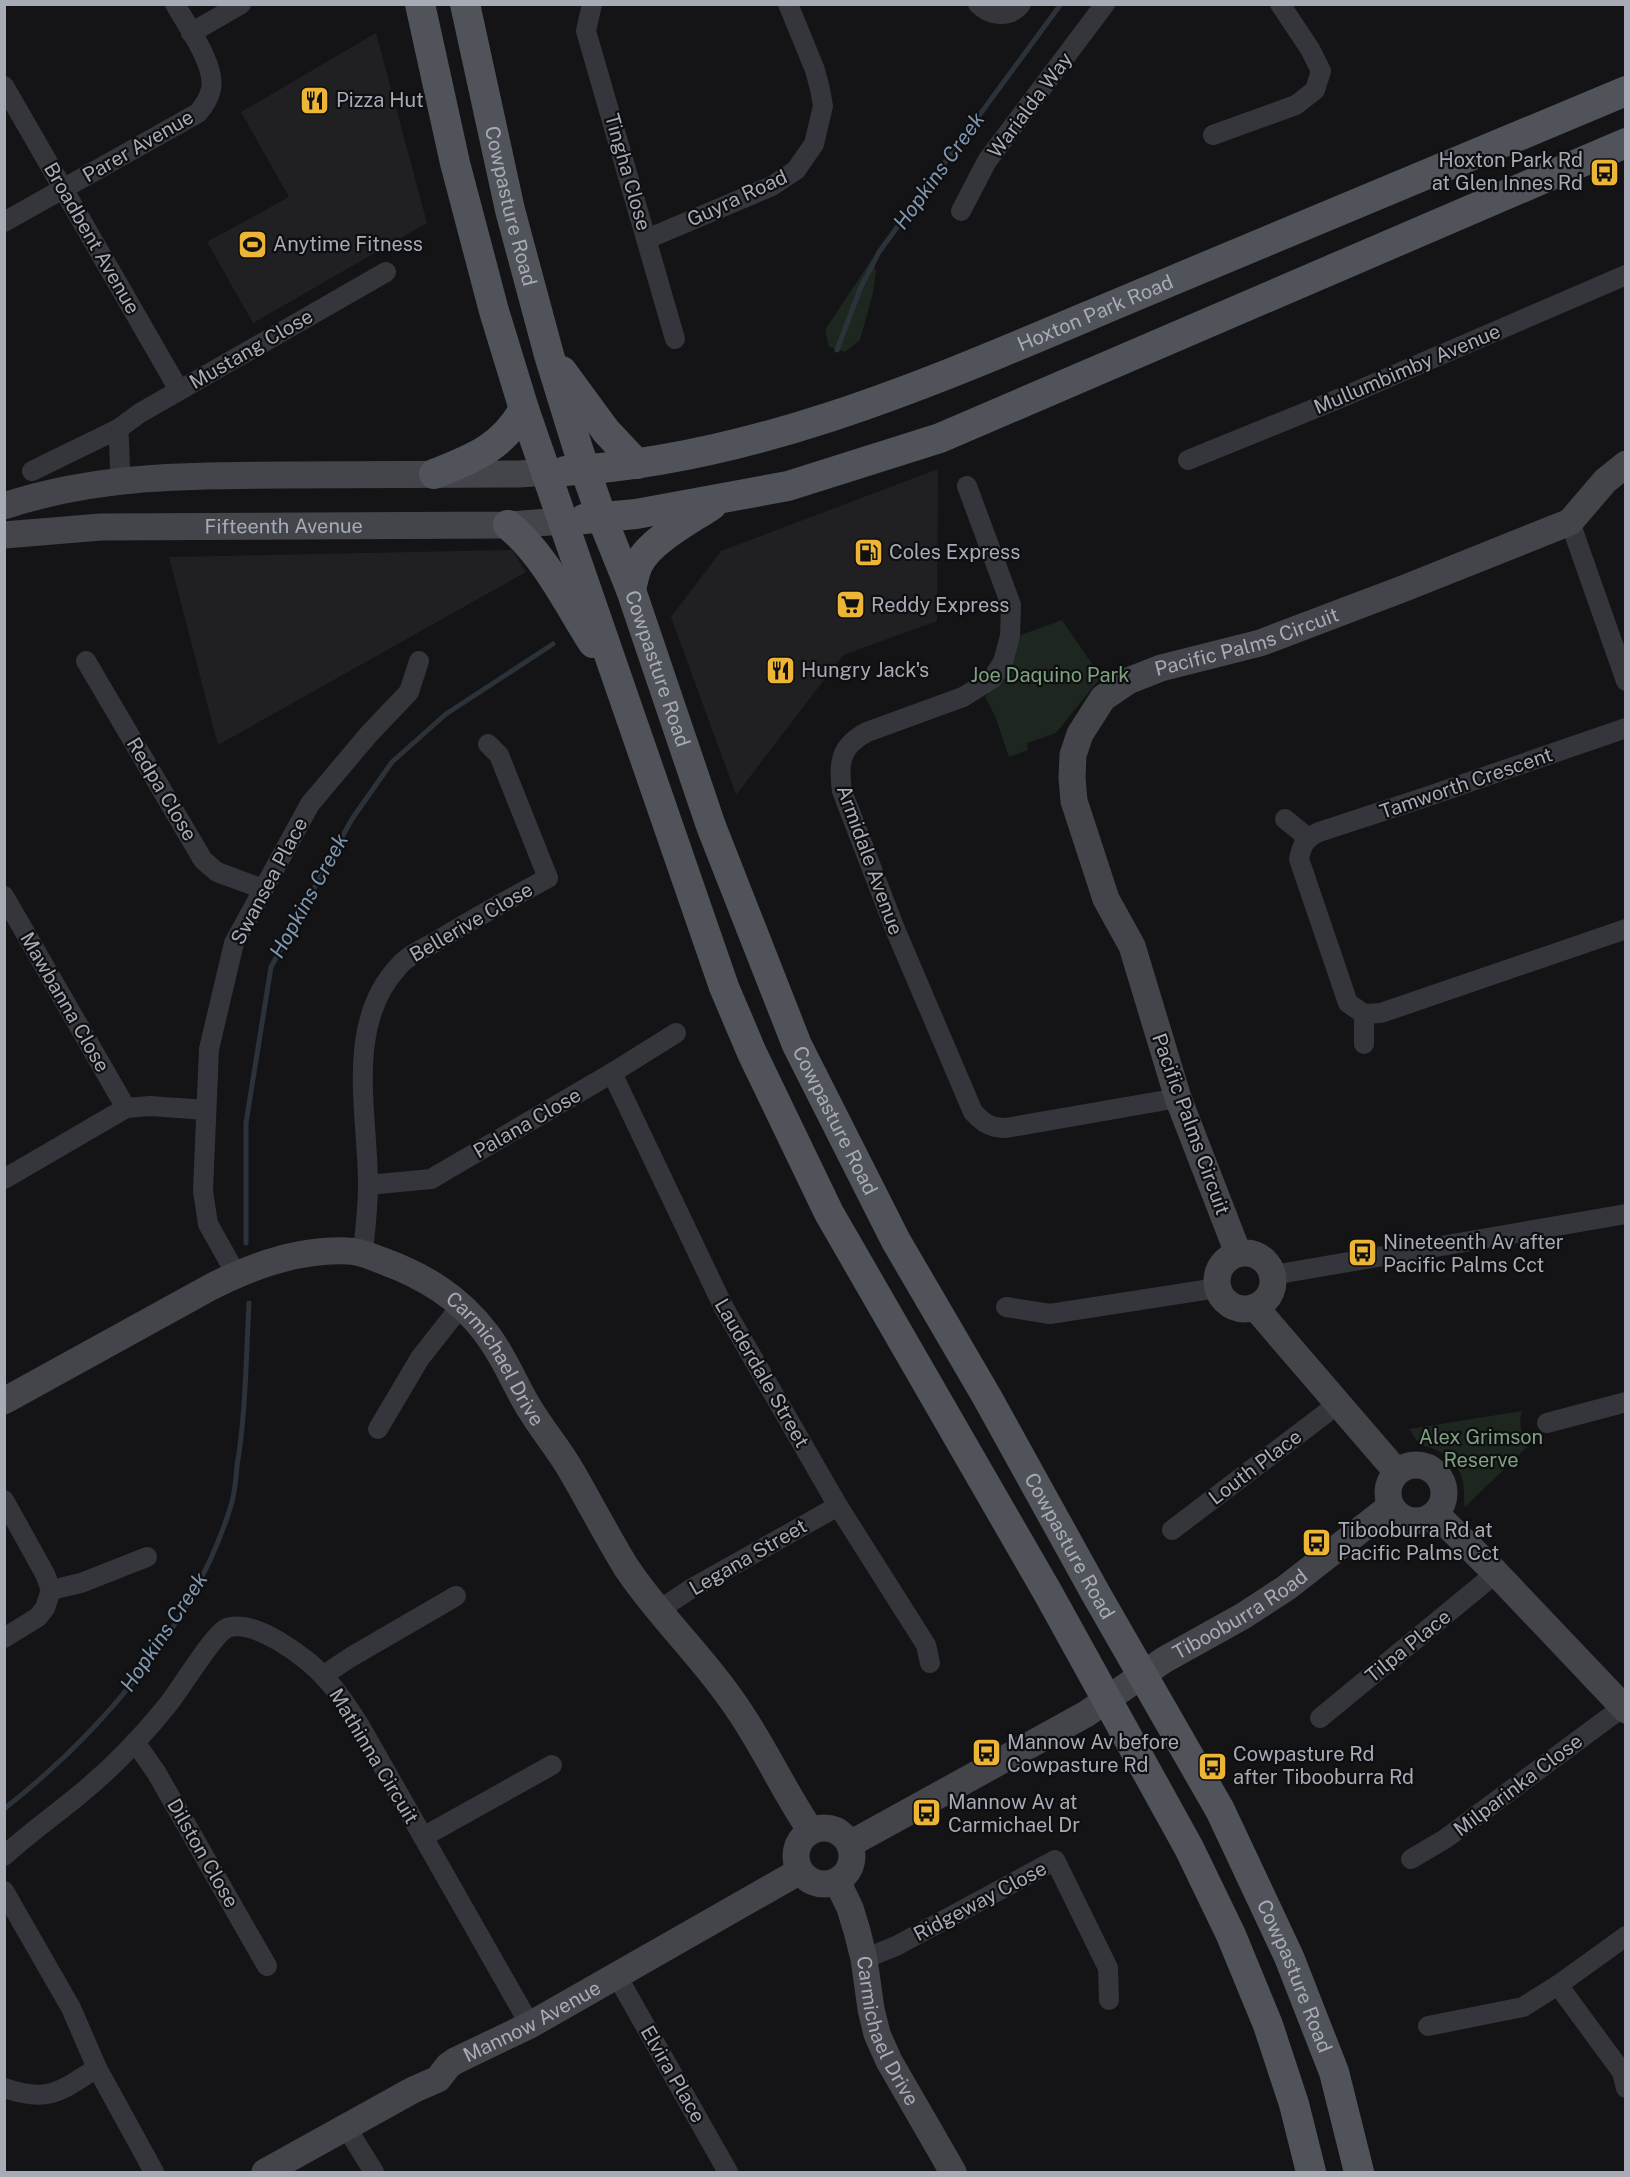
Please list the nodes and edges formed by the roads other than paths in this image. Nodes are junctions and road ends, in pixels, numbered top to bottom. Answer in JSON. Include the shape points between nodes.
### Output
{"nodes":[{"id":1,"x":175,"y":4,"type":"edge"},
{"id":2,"x":241,"y":4,"type":"edge"},
{"id":3,"x":420,"y":4,"type":"edge"},
{"id":4,"x":465,"y":4,"type":"edge"},
{"id":5,"x":592,"y":4,"type":"edge"},
{"id":6,"x":788,"y":4,"type":"edge"},
{"id":7,"x":978,"y":4,"type":"edge"},
{"id":8,"x":1021,"y":4,"type":"edge"},
{"id":9,"x":1105,"y":4,"type":"edge"},
{"id":10,"x":1280,"y":4,"type":"edge"},
{"id":11,"x":191,"y":33,"type":"junction"},
{"id":12,"x":4,"y":86,"type":"edge"},
{"id":13,"x":1626,"y":91,"type":"edge"},
{"id":14,"x":1213,"y":135,"type":"dead end"},
{"id":15,"x":1626,"y":143,"type":"edge"},
{"id":16,"x":63,"y":189,"type":"junction"},
{"id":17,"x":961,"y":211,"type":"dead end"},
{"id":18,"x":4,"y":222,"type":"edge"},
{"id":19,"x":647,"y":239,"type":"junction"},
{"id":20,"x":386,"y":272,"type":"dead end"},
{"id":21,"x":1626,"y":275,"type":"edge"},
{"id":22,"x":675,"y":339,"type":"dead end"},
{"id":23,"x":549,"y":355,"type":"junction"},
{"id":24,"x":179,"y":390,"type":"junction"},
{"id":25,"x":524,"y":409,"type":"junction"},
{"id":26,"x":118,"y":429,"type":"junction"},
{"id":27,"x":1188,"y":460,"type":"dead end"},
{"id":28,"x":637,"y":464,"type":"junction"},
{"id":29,"x":1626,"y":464,"type":"edge"},
{"id":30,"x":585,"y":470,"type":"junction"},
{"id":31,"x":32,"y":471,"type":"dead end"},
{"id":32,"x":547,"y":472,"type":"junction"},
{"id":33,"x":434,"y":474,"type":"junction"},
{"id":34,"x":121,"y":480,"type":"junction"},
{"id":35,"x":967,"y":486,"type":"dead end"},
{"id":36,"x":722,"y":499,"type":"junction"},
{"id":37,"x":4,"y":506,"type":"edge"},
{"id":38,"x":602,"y":518,"type":"junction"},
{"id":39,"x":563,"y":521,"type":"junction"},
{"id":40,"x":1570,"y":522,"type":"junction"},
{"id":41,"x":508,"y":525,"type":"junction"},
{"id":42,"x":4,"y":535,"type":"edge"},
{"id":43,"x":631,"y":590,"type":"junction"},
{"id":44,"x":86,"y":661,"type":"dead end"},
{"id":45,"x":419,"y":661,"type":"dead end"},
{"id":46,"x":1626,"y":681,"type":"edge"},
{"id":47,"x":621,"y":688,"type":"junction"},
{"id":48,"x":1626,"y":728,"type":"edge"},
{"id":49,"x":488,"y":744,"type":"dead end"},
{"id":50,"x":1285,"y":819,"type":"dead end"},
{"id":51,"x":1307,"y":837,"type":"junction"},
{"id":52,"x":263,"y":889,"type":"junction"},
{"id":53,"x":4,"y":896,"type":"edge"},
{"id":54,"x":1626,"y":929,"type":"edge"},
{"id":55,"x":1364,"y":1014,"type":"junction"},
{"id":56,"x":676,"y":1033,"type":"dead end"},
{"id":57,"x":1364,"y":1044,"type":"dead end"},
{"id":58,"x":612,"y":1073,"type":"junction"},
{"id":59,"x":1178,"y":1098,"type":"junction"},
{"id":60,"x":126,"y":1108,"type":"junction"},
{"id":61,"x":206,"y":1110,"type":"junction"},
{"id":62,"x":4,"y":1179,"type":"edge"},
{"id":63,"x":368,"y":1185,"type":"junction"},
{"id":64,"x":1626,"y":1214,"type":"edge"},
{"id":65,"x":363,"y":1253,"type":"junction"},
{"id":66,"x":1238,"y":1253,"type":"junction"},
{"id":67,"x":236,"y":1274,"type":"junction"},
{"id":68,"x":1273,"y":1275,"type":"junction"},
{"id":69,"x":1218,"y":1288,"type":"junction"},
{"id":70,"x":461,"y":1306,"type":"junction"},
{"id":71,"x":1006,"y":1307,"type":"dead end"},
{"id":72,"x":1255,"y":1307,"type":"junction"},
{"id":73,"x":4,"y":1401,"type":"edge"},
{"id":74,"x":1626,"y":1402,"type":"edge"},
{"id":75,"x":1338,"y":1404,"type":"junction"},
{"id":76,"x":1548,"y":1423,"type":"dead end"},
{"id":77,"x":378,"y":1429,"type":"dead end"},
{"id":78,"x":1397,"y":1472,"type":"junction"},
{"id":79,"x":4,"y":1500,"type":"edge"},
{"id":80,"x":838,"y":1506,"type":"junction"},
{"id":81,"x":1391,"y":1506,"type":"junction"},
{"id":82,"x":1436,"y":1514,"type":"junction"},
{"id":83,"x":1172,"y":1530,"type":"dead end"},
{"id":84,"x":147,"y":1557,"type":"dead end"},
{"id":85,"x":1496,"y":1573,"type":"junction"},
{"id":86,"x":51,"y":1590,"type":"junction"},
{"id":87,"x":456,"y":1596,"type":"dead end"},
{"id":88,"x":659,"y":1610,"type":"junction"},
{"id":89,"x":4,"y":1638,"type":"edge"},
{"id":90,"x":930,"y":1663,"type":"dead end"},
{"id":91,"x":324,"y":1675,"type":"junction"},
{"id":92,"x":1143,"y":1675,"type":"junction"},
{"id":93,"x":1107,"y":1700,"type":"junction"},
{"id":94,"x":1624,"y":1708,"type":"edge"},
{"id":95,"x":1320,"y":1718,"type":"dead end"},
{"id":96,"x":135,"y":1742,"type":"junction"},
{"id":97,"x":552,"y":1765,"type":"dead end"},
{"id":98,"x":811,"y":1831,"type":"junction"},
{"id":99,"x":423,"y":1837,"type":"junction"},
{"id":100,"x":850,"y":1844,"type":"junction"},
{"id":101,"x":4,"y":1856,"type":"edge"},
{"id":102,"x":1411,"y":1859,"type":"dead end"},
{"id":103,"x":800,"y":1871,"type":"junction"},
{"id":104,"x":837,"y":1881,"type":"junction"},
{"id":105,"x":4,"y":1891,"type":"edge"},
{"id":106,"x":1626,"y":1936,"type":"edge"},
{"id":107,"x":864,"y":1959,"type":"junction"},
{"id":108,"x":267,"y":1966,"type":"dead end"},
{"id":109,"x":617,"y":1976,"type":"junction"},
{"id":110,"x":1558,"y":1985,"type":"junction"},
{"id":111,"x":1109,"y":2000,"type":"dead end"},
{"id":112,"x":530,"y":2025,"type":"junction"},
{"id":113,"x":1428,"y":2026,"type":"dead end"},
{"id":114,"x":97,"y":2068,"type":"junction"},
{"id":115,"x":4,"y":2088,"type":"edge"},
{"id":116,"x":1626,"y":2088,"type":"edge"},
{"id":117,"x":346,"y":2127,"type":"junction"},
{"id":118,"x":153,"y":2172,"type":"edge"},
{"id":119,"x":265,"y":2172,"type":"edge"},
{"id":120,"x":374,"y":2172,"type":"edge"},
{"id":121,"x":728,"y":2172,"type":"edge"},
{"id":122,"x":953,"y":2172,"type":"edge"},
{"id":123,"x":1311,"y":2172,"type":"edge"},
{"id":124,"x":1359,"y":2172,"type":"edge"}],
"edges":[{"from":1,"to":11,"type":"street","name":"Parer Avenue"},
{"from":2,"to":11,"type":"street"},
{"from":3,"to":25,"type":"main road","name":"Cowpasture Road","via":[[455,163]]},
{"from":4,"to":23,"type":"main road","name":"Cowpasture Road","via":[[510,210]]},
{"from":5,"to":19,"type":"street","name":"Tingha Close","via":[[586,31]]},
{"from":6,"to":19,"type":"street","name":"Guyra Road","via":[[820,89],[823,106],[814,144],[796,170],[772,186]]},
{"from":7,"to":8,"type":"street","via":[[986,12],[999,15]]},
{"from":9,"to":17,"type":"street","name":"Warialda Way","via":[[987,161]]},
{"from":10,"to":14,"type":"street","via":[[1321,71],[1315,90],[1296,105]]},
{"from":11,"to":16,"type":"street","name":"Parer Avenue","via":[[212,74],[207,102],[198,113]]},
{"from":12,"to":16,"type":"street","name":"Broadbent Avenue"},
{"from":13,"to":28,"type":"main road","name":"Hoxton Park Road","via":[[903,391],[816,423]]},
{"from":15,"to":36,"type":"main road","via":[[940,438],[788,486]]},
{"from":16,"to":18,"type":"street","name":"Parer Avenue"},
{"from":16,"to":24,"type":"street","name":"Broadbent Avenue"},
{"from":19,"to":22,"type":"street","name":"Tingha Close"},
{"from":20,"to":24,"type":"street","name":"Mustang Close"},
{"from":21,"to":27,"type":"street","name":"Mullumbimby Avenue"},
{"from":23,"to":28,"type":"main road","via":[[606,431]]},
{"from":23,"to":30,"type":"main road","name":"Cowpasture Road"},
{"from":24,"to":26,"type":"street","name":"Mustang Close"},
{"from":25,"to":32,"type":"main road","name":"Cowpasture Road"},
{"from":25,"to":33,"type":"main road","via":[[502,439],[477,456]]},
{"from":26,"to":31,"type":"street","name":"Mustang Close"},
{"from":26,"to":34,"type":"street"},
{"from":28,"to":30,"type":"main road","name":"Hoxton Park Road"},
{"from":29,"to":40,"type":"street","name":"Pacific Palms Circuit","via":[[1605,481]]},
{"from":30,"to":32,"type":"main road","name":"Hoxton Park Road"},
{"from":30,"to":38,"type":"main road","name":"Cowpasture Road"},
{"from":32,"to":33,"type":"street"},
{"from":32,"to":39,"type":"main road","name":"Cowpasture Road"},
{"from":33,"to":34,"type":"street","via":[[208,475]]},
{"from":34,"to":37,"type":"street"},
{"from":35,"to":59,"type":"street","name":"Armidale Avenue","via":[[1011,605],[1010,636],[1002,662],[992,679],[963,697],[852,740],[839,772],[842,791],[895,929],[973,1112],[983,1123],[1006,1128]]},
{"from":36,"to":38,"type":"main road"},
{"from":36,"to":43,"type":"main road","via":[[648,550],[639,563]]},
{"from":38,"to":39,"type":"main road"},
{"from":38,"to":43,"type":"main road","name":"Cowpasture Road"},
{"from":39,"to":41,"type":"street","name":"Fifteenth Avenue"},
{"from":39,"to":47,"type":"main road","name":"Cowpasture Road"},
{"from":40,"to":46,"type":"street"},
{"from":40,"to":59,"type":"street","name":"Pacific Palms Circuit","via":[[1260,643],[1161,668],[1128,681],[1103,698],[1090,716],[1073,755],[1074,801],[1106,899],[1132,946]]},
{"from":41,"to":42,"type":"street","name":"Fifteenth Avenue","via":[[101,527]]},
{"from":41,"to":47,"type":"main road","via":[[535,553]]},
{"from":43,"to":92,"type":"main road","name":"Cowpasture Road","via":[[711,826],[797,1045],[896,1241]]},
{"from":44,"to":52,"type":"street","name":"Redpa Close","via":[[203,860],[217,872]]},
{"from":45,"to":52,"type":"street","name":"Swansea Place","via":[[409,692],[310,804]]},
{"from":47,"to":93,"type":"main road","name":"Cowpasture Road","via":[[724,987],[829,1214]]},
{"from":48,"to":51,"type":"street","name":"Tamworth Crescent"},
{"from":49,"to":63,"type":"street","name":"Bellerive Close","via":[[499,755],[548,878],[406,960],[384,986],[373,1006],[364,1055]]},
{"from":50,"to":51,"type":"street"},
{"from":51,"to":55,"type":"street","via":[[1299,859],[1348,1003]]},
{"from":52,"to":61,"type":"street","name":"Swansea Place","via":[[234,943],[220,997],[208,1049]]},
{"from":53,"to":60,"type":"street","name":"Mawbanna Close"},
{"from":54,"to":55,"type":"street","via":[[1381,1013]]},
{"from":55,"to":57,"type":"street"},
{"from":56,"to":58,"type":"street","name":"Palana Close"},
{"from":58,"to":63,"type":"street","name":"Palana Close","via":[[431,1179]]},
{"from":58,"to":80,"type":"street","name":"Lauderdale Street","via":[[723,1308]]},
{"from":59,"to":66,"type":"street","name":"Pacific Palms Circuit"},
{"from":60,"to":61,"type":"street"},
{"from":60,"to":62,"type":"street"},
{"from":61,"to":67,"type":"street","name":"Swansea Place","via":[[203,1191],[208,1224]]},
{"from":63,"to":65,"type":"street","name":"Bellerive Close"},
{"from":64,"to":68,"type":"street"},
{"from":65,"to":67,"type":"street","name":"Carmichael Drive","via":[[297,1255]]},
{"from":65,"to":70,"type":"street","name":"Carmichael Drive","via":[[419,1275]]},
{"from":66,"to":68,"type":"street","via":[[1259,1256]]},
{"from":66,"to":69,"type":"street","via":[[1220,1266]]},
{"from":67,"to":73,"type":"street","name":"Carmichael Drive"},
{"from":68,"to":72,"type":"street","via":[[1271,1291]]},
{"from":69,"to":71,"type":"street","via":[[1050,1314]]},
{"from":69,"to":72,"type":"street","via":[[1230,1305]]},
{"from":70,"to":77,"type":"street","via":[[420,1358]]},
{"from":70,"to":88,"type":"street","name":"Carmichael Drive","via":[[496,1346],[618,1554]]},
{"from":72,"to":75,"type":"street"},
{"from":74,"to":76,"type":"street"},
{"from":75,"to":78,"type":"street"},
{"from":75,"to":83,"type":"street","name":"Louth Place"},
{"from":78,"to":81,"type":"street","via":[[1388,1492]]},
{"from":78,"to":82,"type":"street","via":[[1418,1465],[1437,1474],[1445,1494]]},
{"from":79,"to":86,"type":"street"},
{"from":80,"to":88,"type":"street","name":"Legana Street"},
{"from":80,"to":90,"type":"street","name":"Lauderdale Street","via":[[926,1645]]},
{"from":81,"to":82,"type":"street","via":[[1408,1520],[1423,1521]]},
{"from":81,"to":92,"type":"street","name":"Tibooburra Road","via":[[1271,1598]]},
{"from":82,"to":85,"type":"street"},
{"from":84,"to":86,"type":"street","via":[[81,1584]]},
{"from":85,"to":94,"type":"street"},
{"from":85,"to":95,"type":"street","name":"Tilpa Place"},
{"from":86,"to":89,"type":"street","via":[[38,1617]]},
{"from":87,"to":91,"type":"street"},
{"from":88,"to":98,"type":"street","name":"Carmichael Drive","via":[[744,1717]]},
{"from":91,"to":96,"type":"street","name":"Mathinna Circuit","via":[[264,1635],[245,1627],[226,1628],[213,1638],[181,1688]]},
{"from":91,"to":99,"type":"street","name":"Mathinna Circuit","via":[[360,1726]]},
{"from":92,"to":93,"type":"street","name":"Tibooburra Road"},
{"from":92,"to":124,"type":"main road","name":"Cowpasture Road","via":[[1220,1810],[1289,1957],[1334,2072]]},
{"from":93,"to":100,"type":"street"},
{"from":93,"to":123,"type":"main road","name":"Cowpasture Road","via":[[1170,1812],[1231,1935],[1268,2025]]},
{"from":94,"to":102,"type":"street","name":"Milparinka Close","via":[[1445,1839]]},
{"from":96,"to":101,"type":"street","name":"Mathinna Circuit","via":[[100,1778]]},
{"from":96,"to":108,"type":"street","name":"Dilston Close"},
{"from":97,"to":99,"type":"street"},
{"from":98,"to":100,"type":"street","via":[[833,1829]]},
{"from":98,"to":103,"type":"street","via":[[797,1849]]},
{"from":99,"to":112,"type":"street","name":"Mathinna Circuit"},
{"from":100,"to":104,"type":"street","via":[[851,1865]]},
{"from":103,"to":104,"type":"street","via":[[817,1883]]},
{"from":103,"to":109,"type":"street","name":"Mannow Avenue"},
{"from":104,"to":107,"type":"street","name":"Carmichael Drive","via":[[850,1908]]},
{"from":105,"to":114,"type":"street","via":[[70,2008]]},
{"from":106,"to":110,"type":"street"},
{"from":107,"to":111,"type":"street","name":"Ridgeway Close","via":[[896,1946],[1055,1860],[1108,1968]]},
{"from":107,"to":122,"type":"street","name":"Carmichael Drive","via":[[871,2008],[883,2048]]},
{"from":109,"to":112,"type":"street","name":"Mannow Avenue"},
{"from":109,"to":121,"type":"street","name":"Elvira Place"},
{"from":110,"to":113,"type":"street","via":[[1515,2010]]},
{"from":110,"to":116,"type":"street","via":[[1622,2072]]},
{"from":112,"to":117,"type":"street","name":"Mannow Avenue","via":[[456,2061],[438,2079]]},
{"from":114,"to":115,"type":"street","via":[[62,2089],[40,2096]]},
{"from":114,"to":118,"type":"street"},
{"from":117,"to":119,"type":"street","name":"Mannow Avenue"},
{"from":117,"to":120,"type":"street"}]}
